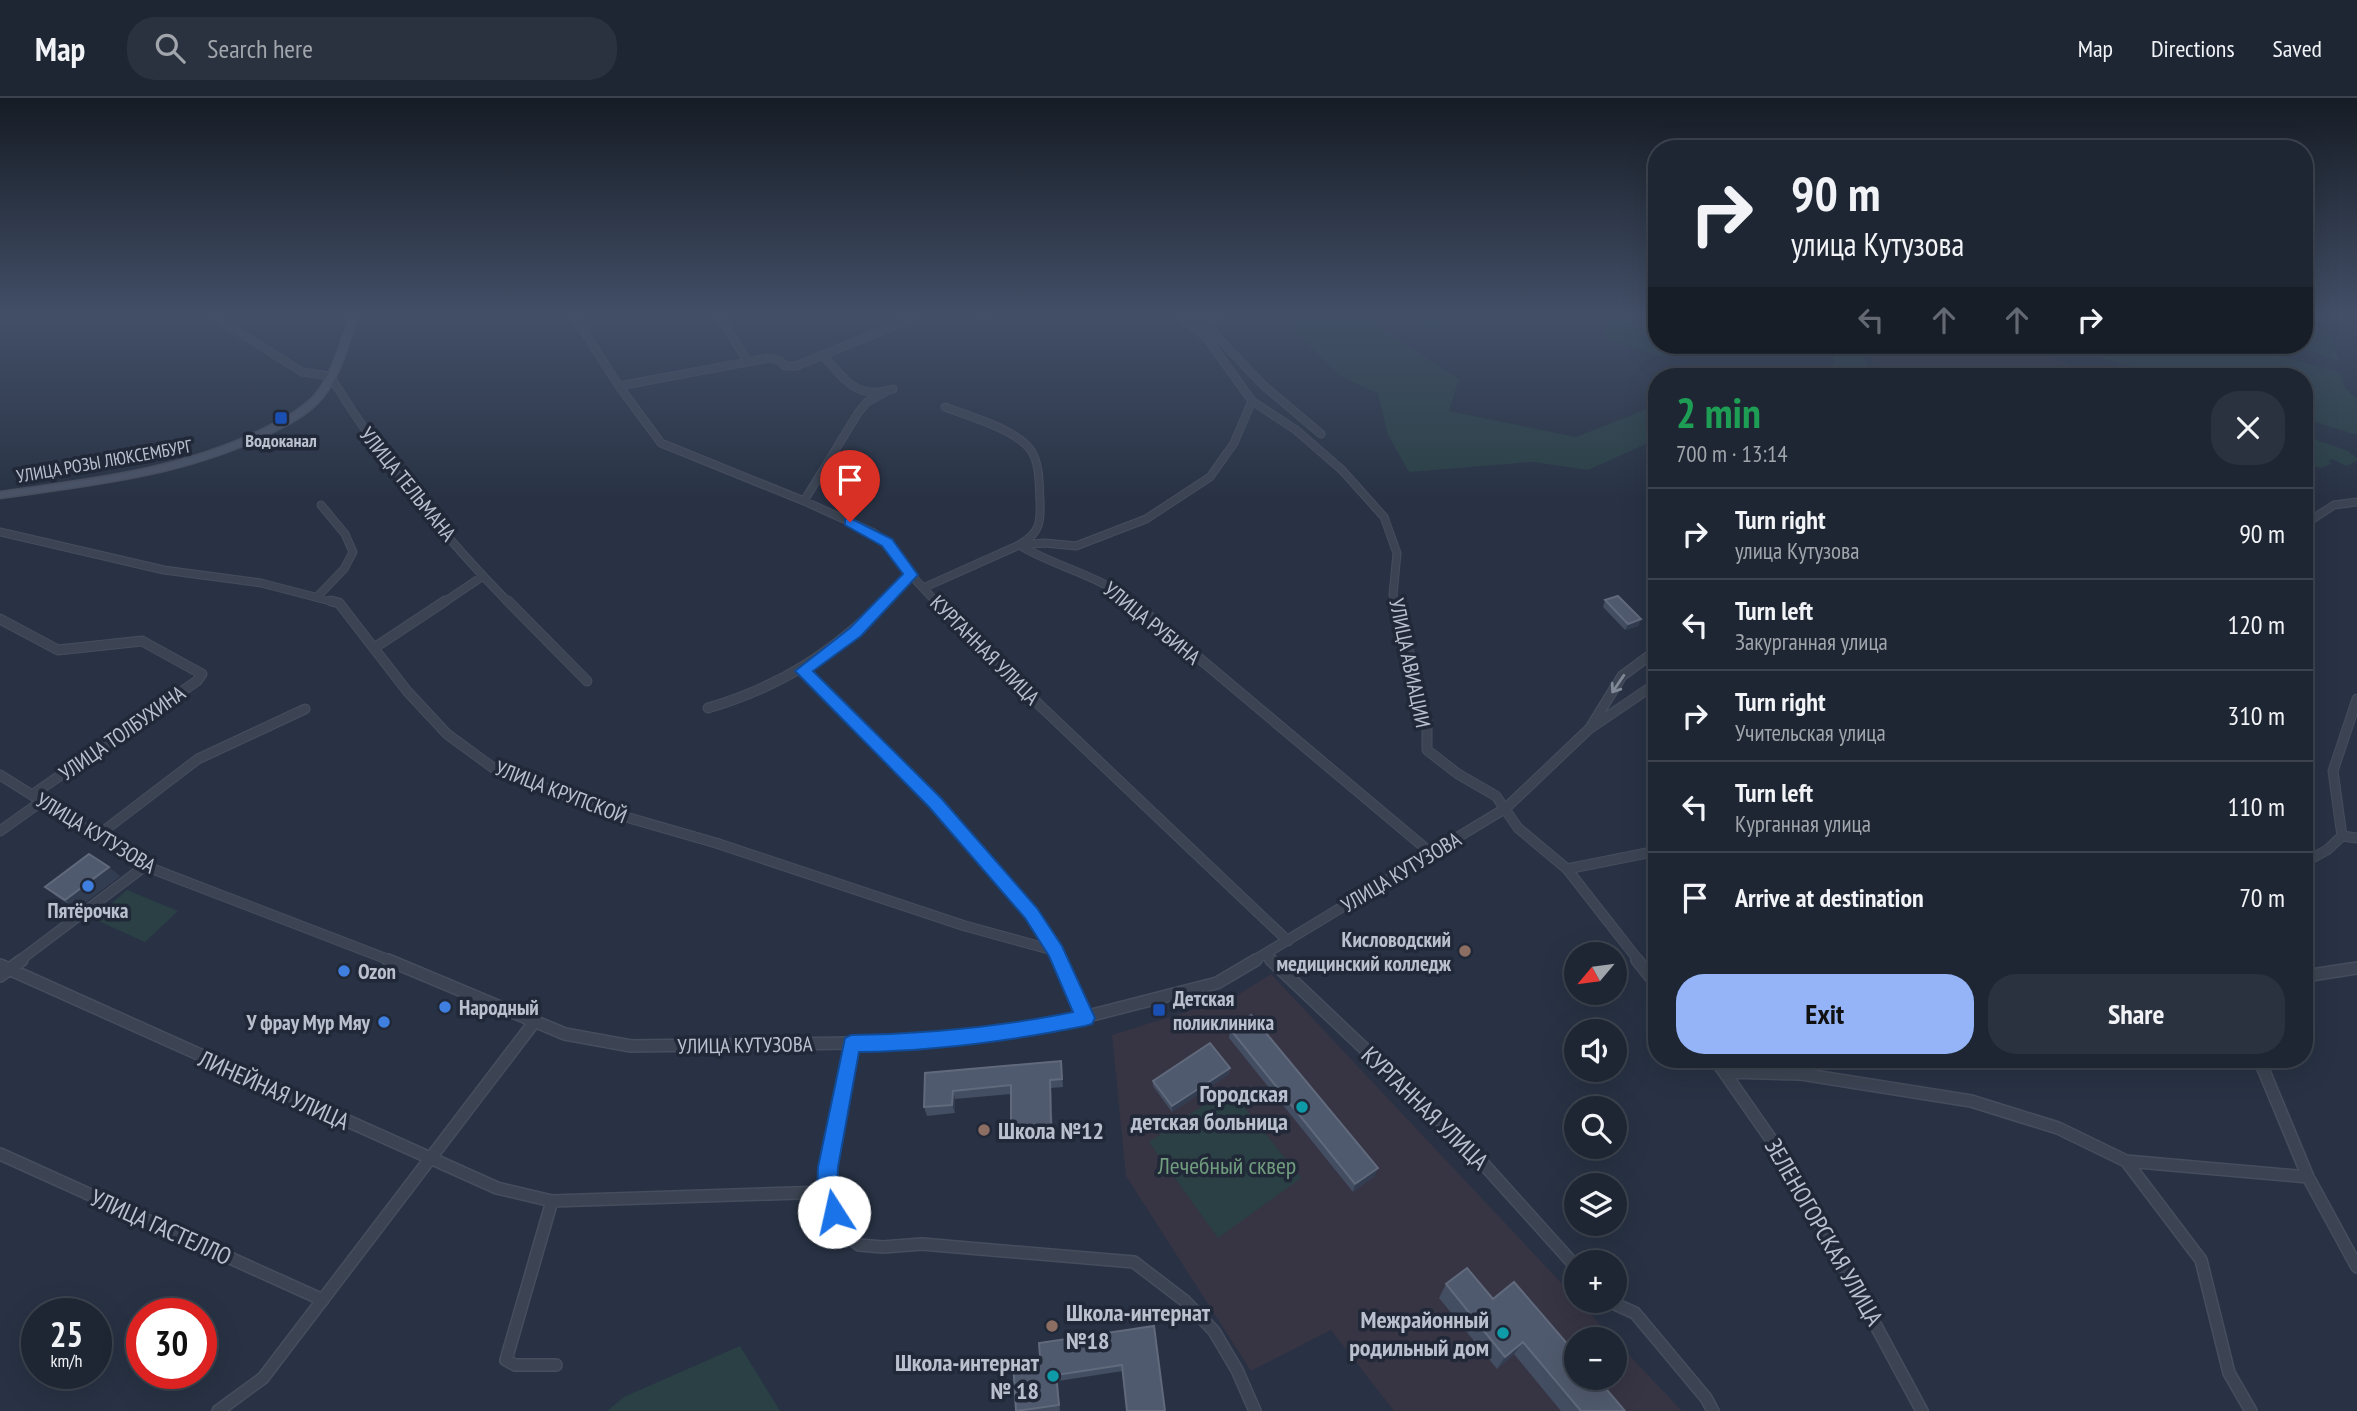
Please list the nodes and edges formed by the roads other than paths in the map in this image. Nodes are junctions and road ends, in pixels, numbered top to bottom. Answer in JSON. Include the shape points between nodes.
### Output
{"nodes":[{"id":1,"x":329,"y":377,"type":"edge"},
{"id":2,"x":331,"y":377,"type":"edge"},
{"id":3,"x":613,"y":377,"type":"edge"},
{"id":4,"x":666,"y":377,"type":"edge"},
{"id":5,"x":842,"y":377,"type":"edge"},
{"id":6,"x":1235,"y":377,"type":"edge"},
{"id":7,"x":1256,"y":377,"type":"edge"},
{"id":8,"x":619,"y":386,"type":"junction"},
{"id":9,"x":1252,"y":401,"type":"junction"},
{"id":10,"x":945,"y":407,"type":"dead end"},
{"id":11,"x":1321,"y":433,"type":"dead end"},
{"id":12,"x":0,"y":495,"type":"edge"},
{"id":13,"x":804,"y":501,"type":"junction"},
{"id":14,"x":2357,"y":502,"type":"edge"},
{"id":15,"x":321,"y":505,"type":"dead end"},
{"id":16,"x":2313,"y":519,"type":"edge"},
{"id":17,"x":0,"y":532,"type":"edge"},
{"id":18,"x":1019,"y":545,"type":"junction"},
{"id":19,"x":911,"y":575,"type":"junction"},
{"id":20,"x":483,"y":576,"type":"junction"},
{"id":21,"x":923,"y":588,"type":"junction"},
{"id":22,"x":318,"y":596,"type":"junction"},
{"id":23,"x":0,"y":619,"type":"edge"},
{"id":24,"x":374,"y":648,"type":"junction"},
{"id":25,"x":1648,"y":657,"type":"edge"},
{"id":26,"x":803,"y":671,"type":"junction"},
{"id":27,"x":587,"y":681,"type":"dead end"},
{"id":28,"x":1648,"y":688,"type":"edge"},
{"id":29,"x":2357,"y":699,"type":"edge"},
{"id":30,"x":708,"y":708,"type":"dead end"},
{"id":31,"x":305,"y":709,"type":"dead end"},
{"id":32,"x":1589,"y":729,"type":"junction"},
{"id":33,"x":0,"y":775,"type":"edge"},
{"id":34,"x":32,"y":795,"type":"junction"},
{"id":35,"x":42,"y":801,"type":"junction"},
{"id":36,"x":1506,"y":808,"type":"junction"},
{"id":37,"x":0,"y":831,"type":"edge"},
{"id":38,"x":96,"y":836,"type":"junction"},
{"id":39,"x":2342,"y":836,"type":"junction"},
{"id":40,"x":2357,"y":838,"type":"edge"},
{"id":41,"x":1431,"y":853,"type":"junction"},
{"id":42,"x":1648,"y":853,"type":"edge"},
{"id":43,"x":2313,"y":858,"type":"edge"},
{"id":44,"x":145,"y":866,"type":"junction"},
{"id":45,"x":1567,"y":869,"type":"junction"},
{"id":46,"x":1288,"y":941,"type":"junction"},
{"id":47,"x":1056,"y":951,"type":"junction"},
{"id":48,"x":1266,"y":955,"type":"junction"},
{"id":49,"x":2357,"y":968,"type":"edge"},
{"id":50,"x":2,"y":970,"type":"edge"},
{"id":51,"x":1648,"y":973,"type":"edge"},
{"id":52,"x":2313,"y":975,"type":"edge"},
{"id":53,"x":1085,"y":1018,"type":"junction"},
{"id":54,"x":535,"y":1021,"type":"junction"},
{"id":55,"x":851,"y":1044,"type":"junction"},
{"id":56,"x":1722,"y":1068,"type":"edge"},
{"id":57,"x":2263,"y":1068,"type":"edge"},
{"id":58,"x":1725,"y":1072,"type":"junction"},
{"id":59,"x":0,"y":1154,"type":"edge"},
{"id":60,"x":428,"y":1159,"type":"junction"},
{"id":61,"x":2126,"y":1161,"type":"junction"},
{"id":62,"x":2308,"y":1177,"type":"junction"},
{"id":63,"x":827,"y":1192,"type":"junction"},
{"id":64,"x":552,"y":1201,"type":"junction"},
{"id":65,"x":1564,"y":1254,"type":"edge"},
{"id":66,"x":2357,"y":1267,"type":"edge"},
{"id":67,"x":323,"y":1300,"type":"junction"},
{"id":68,"x":1627,"y":1310,"type":"edge"},
{"id":69,"x":556,"y":1365,"type":"dead end"},
{"id":70,"x":218,"y":1411,"type":"edge"},
{"id":71,"x":1255,"y":1411,"type":"edge"},
{"id":72,"x":1713,"y":1411,"type":"edge"},
{"id":73,"x":1923,"y":1411,"type":"edge"},
{"id":74,"x":2251,"y":1411,"type":"edge"}],
"edges":[{"from":1,"to":12,"type":"street","name":"УЛИЦА РОЗЫ ЛЮКСЕМБУРГ","via":[[319,397],[294,416],[209,458],[164,470]]},
{"from":2,"to":20,"type":"street","name":"УЛИЦА ТЕЛЬМАНА","via":[[365,433]]},
{"from":3,"to":8,"type":"street","name":"КУРГАННАЯ УЛИЦА"},
{"from":4,"to":8,"type":"street"},
{"from":5,"to":13,"type":"street","via":[[865,393],[889,391],[867,402],[858,413]]},
{"from":6,"to":9,"type":"street","name":"УЛИЦА АВИАЦИИ"},
{"from":7,"to":11,"type":"street"},
{"from":8,"to":13,"type":"street","name":"КУРГАННАЯ УЛИЦА","via":[[661,443]]},
{"from":9,"to":18,"type":"street","via":[[1234,443],[1210,477],[1146,519],[1076,547]]},
{"from":9,"to":36,"type":"street","name":"УЛИЦА АВИАЦИИ","via":[[1296,430],[1342,470],[1384,517],[1397,553],[1393,595],[1427,721],[1424,743],[1427,750],[1496,796]]},
{"from":10,"to":18,"type":"street","via":[[989,423],[1030,447],[1038,468],[1041,526],[1035,536]]},
{"from":13,"to":19,"type":"street","name":"КУРГАННАЯ УЛИЦА","via":[[880,538]]},
{"from":14,"to":16,"type":"street","via":[[2334,505]]},
{"from":15,"to":22,"type":"street","via":[[351,542],[354,554],[349,566]]},
{"from":17,"to":22,"type":"street","name":"УЛИЦА КРУПСКОЙ","via":[[164,570]]},
{"from":18,"to":21,"type":"street"},
{"from":18,"to":41,"type":"street","name":"УЛИЦА РУБИНА","via":[[1100,580],[1125,596]]},
{"from":19,"to":21,"type":"street","name":"КУРГАННАЯ УЛИЦА"},
{"from":19,"to":26,"type":"street","via":[[855,632]]},
{"from":20,"to":24,"type":"street"},
{"from":20,"to":27,"type":"street","name":"УЛИЦА ТЕЛЬМАНА"},
{"from":21,"to":46,"type":"street","name":"КУРГАННАЯ УЛИЦА","via":[[992,660]]},
{"from":22,"to":24,"type":"street","name":"УЛИЦА КРУПСКОЙ","via":[[339,603]]},
{"from":23,"to":34,"type":"street","name":"УЛИЦА ТОЛБУХИНА","via":[[58,650],[142,641],[202,674]]},
{"from":24,"to":47,"type":"street","name":"УЛИЦА КРУПСКОЙ","via":[[447,734],[492,767],[605,811]]},
{"from":25,"to":32,"type":"street","name":"УЛИЦА КУТУЗОВА","one_way":true,"via":[[1622,676]]},
{"from":26,"to":30,"type":"street","via":[[736,701]]},
{"from":26,"to":47,"type":"street","via":[[935,803],[1031,913]]},
{"from":28,"to":32,"type":"street","name":"УЛИЦА КУТУЗОВА"},
{"from":29,"to":39,"type":"street","via":[[2333,771]]},
{"from":31,"to":38,"type":"street","via":[[198,759]]},
{"from":32,"to":36,"type":"street","name":"УЛИЦА КУТУЗОВА"},
{"from":33,"to":34,"type":"street","name":"УЛИЦА КУТУЗОВА"},
{"from":34,"to":35,"type":"street","name":"УЛИЦА КУТУЗОВА"},
{"from":35,"to":37,"type":"street","name":"УЛИЦА ТОЛБУХИНА"},
{"from":35,"to":38,"type":"street","name":"УЛИЦА КУТУЗОВА"},
{"from":36,"to":41,"type":"street","name":"УЛИЦА КУТУЗОВА"},
{"from":36,"to":45,"type":"street","via":[[1518,828]]},
{"from":38,"to":44,"type":"street","name":"УЛИЦА КУТУЗОВА"},
{"from":39,"to":40,"type":"street"},
{"from":39,"to":43,"type":"street"},
{"from":41,"to":46,"type":"street","name":"УЛИЦА КУТУЗОВА"},
{"from":42,"to":45,"type":"street"},
{"from":44,"to":50,"type":"street"},
{"from":44,"to":54,"type":"street","name":"УЛИЦА КУТУЗОВА"},
{"from":45,"to":51,"type":"street"},
{"from":46,"to":48,"type":"street","name":"УЛИЦА КУТУЗОВА"},
{"from":47,"to":53,"type":"street"},
{"from":48,"to":53,"type":"street","name":"УЛИЦА КУТУЗОВА","via":[[1217,983]]},
{"from":48,"to":65,"type":"street","name":"КУРГАННАЯ УЛИЦА","via":[[1470,1149]]},
{"from":49,"to":52,"type":"street"},
{"from":50,"to":60,"type":"street","name":"ЛИНЕЙНАЯ УЛИЦА"},
{"from":53,"to":55,"type":"street","name":"УЛИЦА КУТУЗОВА","via":[[938,1041]]},
{"from":54,"to":55,"type":"street","name":"УЛИЦА КУТУЗОВА","via":[[576,1037],[631,1046]]},
{"from":54,"to":60,"type":"street"},
{"from":55,"to":63,"type":"street"},
{"from":56,"to":58,"type":"street","name":"ЗЕЛЕНОГОРСКАЯ УЛИЦА"},
{"from":57,"to":62,"type":"street"},
{"from":58,"to":61,"type":"street","via":[[1801,1074],[1971,1101],[2058,1128]]},
{"from":58,"to":73,"type":"street","name":"ЗЕЛЕНОГОРСКАЯ УЛИЦА","via":[[1789,1165]]},
{"from":59,"to":67,"type":"street","name":"УЛИЦА ГАСТЕЛЛО"},
{"from":60,"to":64,"type":"street","name":"ЛИНЕЙНАЯ УЛИЦА","via":[[497,1188]]},
{"from":60,"to":67,"type":"street"},
{"from":61,"to":62,"type":"street"},
{"from":61,"to":74,"type":"street","via":[[2201,1260],[2229,1373]]},
{"from":62,"to":66,"type":"street"},
{"from":63,"to":64,"type":"street","name":"ЛИНЕЙНАЯ УЛИЦА"},
{"from":63,"to":71,"type":"street","via":[[842,1232],[859,1245],[922,1244],[1134,1262],[1185,1301],[1214,1331]]},
{"from":64,"to":69,"type":"street","via":[[506,1360],[515,1365]]},
{"from":67,"to":70,"type":"street","via":[[263,1378]]},
{"from":68,"to":72,"type":"street","via":[[1635,1313]]}]}
